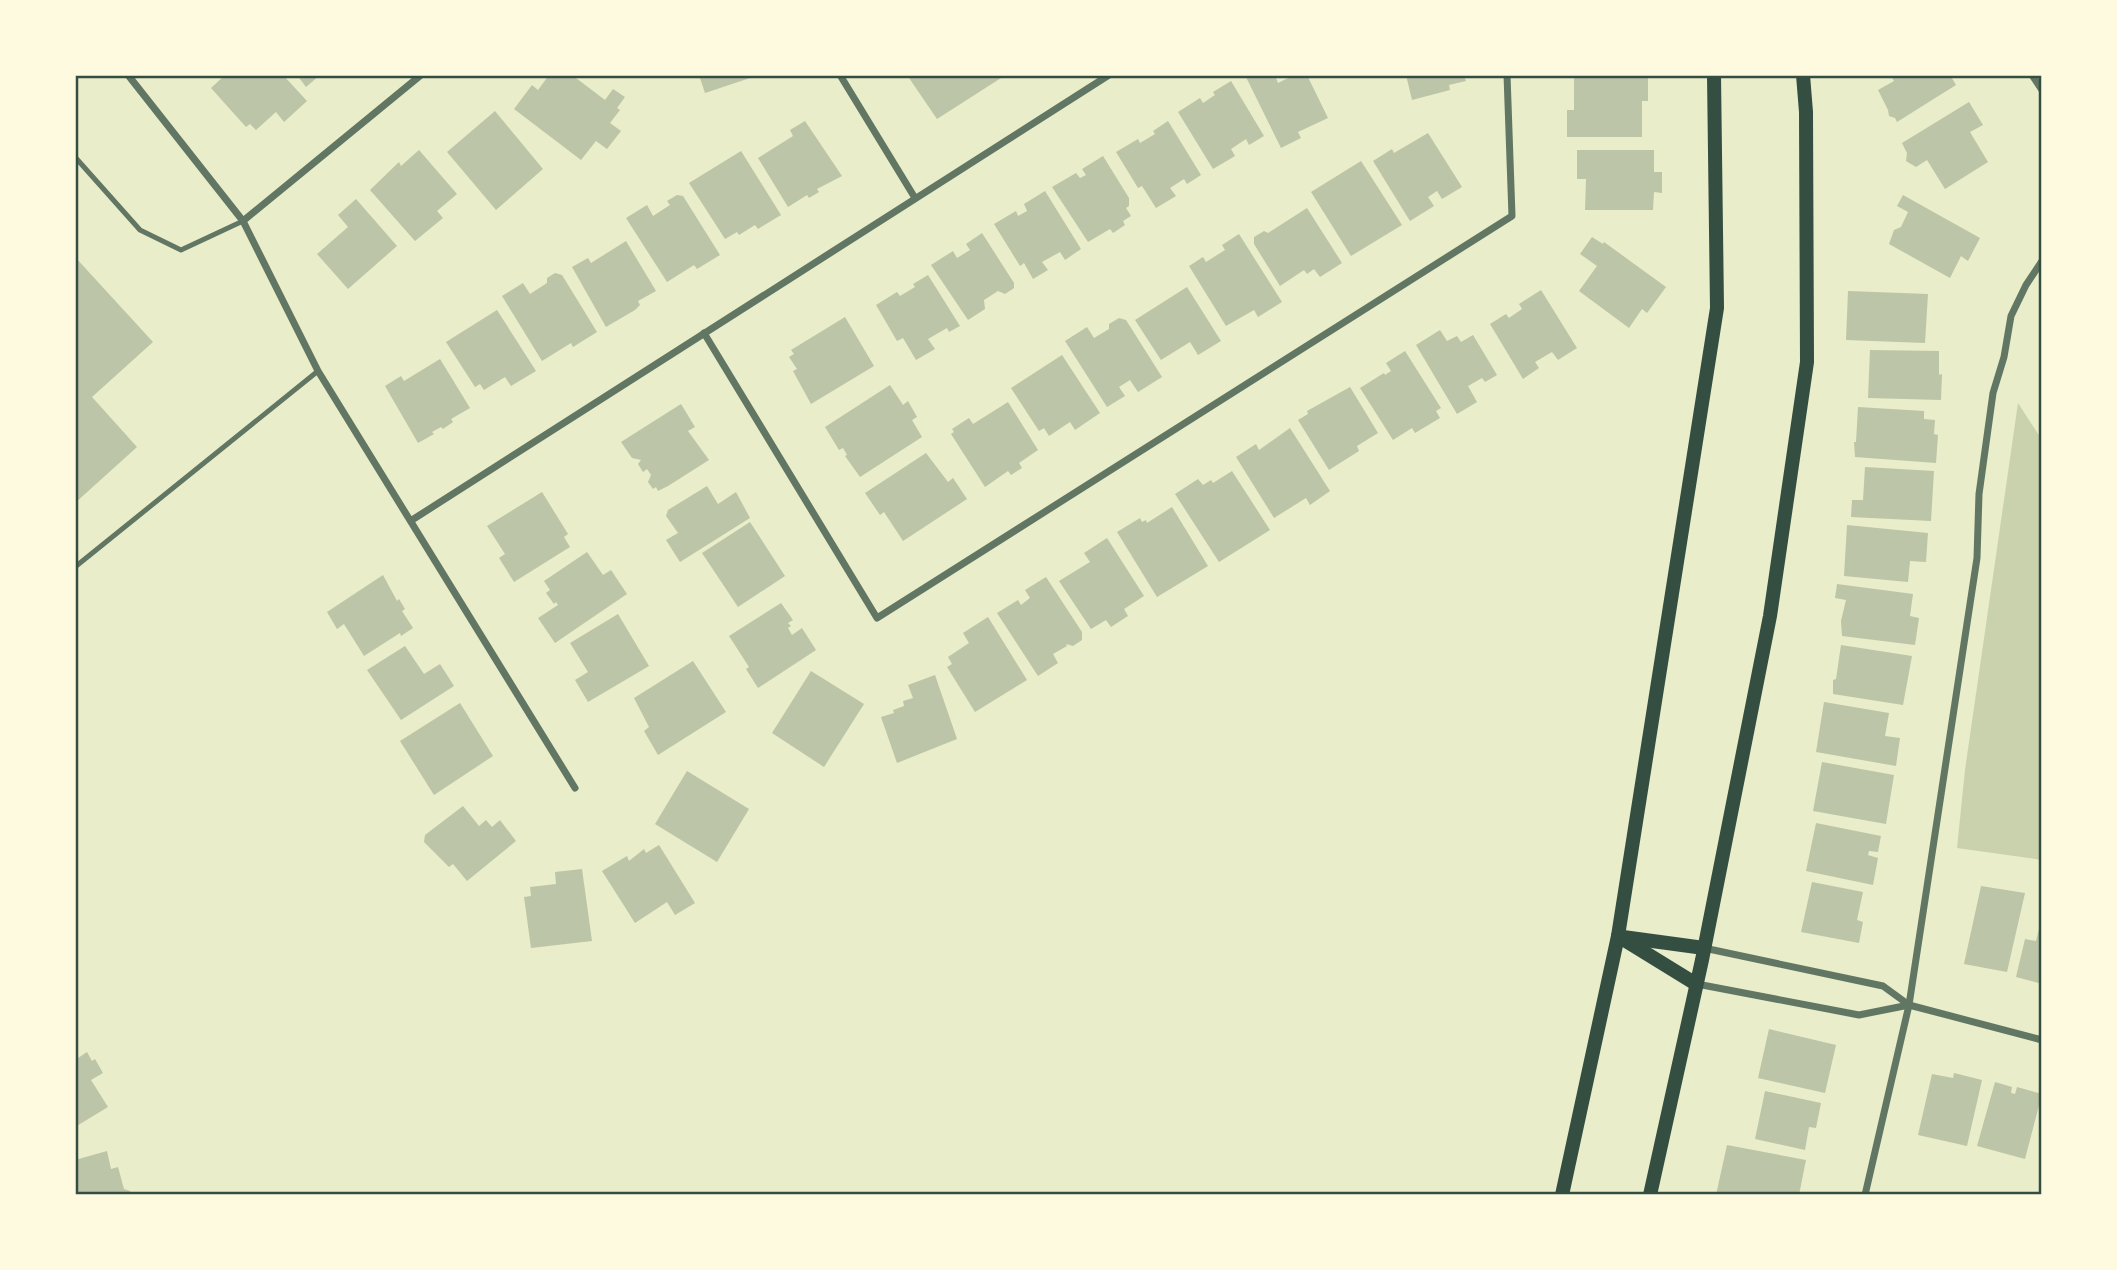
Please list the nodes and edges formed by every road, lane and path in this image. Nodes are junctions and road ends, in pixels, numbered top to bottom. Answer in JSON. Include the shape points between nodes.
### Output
{"nodes":[{"id":1,"x":128,"y":75,"type":"edge"},
{"id":2,"x":421,"y":75,"type":"edge"},
{"id":3,"x":840,"y":75,"type":"edge"},
{"id":4,"x":1109,"y":75,"type":"edge"},
{"id":5,"x":1507,"y":75,"type":"edge"},
{"id":6,"x":1714,"y":75,"type":"edge"},
{"id":7,"x":1803,"y":75,"type":"edge"},
{"id":8,"x":2032,"y":75,"type":"edge"},
{"id":9,"x":2042,"y":90,"type":"edge"},
{"id":10,"x":75,"y":156,"type":"edge"},
{"id":11,"x":915,"y":198,"type":"junction"},
{"id":12,"x":243,"y":221,"type":"junction"},
{"id":13,"x":2042,"y":261,"type":"edge"},
{"id":14,"x":704,"y":333,"type":"junction"},
{"id":15,"x":318,"y":371,"type":"junction"},
{"id":16,"x":412,"y":520,"type":"junction"},
{"id":17,"x":75,"y":567,"type":"edge"},
{"id":18,"x":575,"y":788,"type":"dead end"},
{"id":19,"x":1618,"y":936,"type":"junction"},
{"id":20,"x":1704,"y":948,"type":"junction"},
{"id":21,"x":1696,"y":984,"type":"junction"},
{"id":22,"x":1909,"y":1005,"type":"junction"},
{"id":23,"x":2042,"y":1040,"type":"edge"},
{"id":24,"x":1562,"y":1195,"type":"edge"},
{"id":25,"x":1650,"y":1195,"type":"edge"},
{"id":26,"x":1865,"y":1195,"type":"edge"}],
"edges":[{"from":1,"to":12,"type":"street"},
{"from":2,"to":12,"type":"street"},
{"from":3,"to":11,"type":"street"},
{"from":4,"to":11,"type":"street"},
{"from":5,"to":14,"type":"street","via":[[1512,216],[877,618]]},
{"from":6,"to":19,"type":"main road","via":[[1717,308]]},
{"from":7,"to":20,"type":"main road","via":[[1807,362],[1770,616]]},
{"from":8,"to":9,"type":"street"},
{"from":10,"to":12,"type":"lane","via":[[140,230],[181,250]]},
{"from":11,"to":14,"type":"street"},
{"from":12,"to":15,"type":"street"},
{"from":13,"to":22,"type":"street","via":[[2011,316],[1993,393],[1979,494],[1977,558]]},
{"from":14,"to":16,"type":"street"},
{"from":15,"to":16,"type":"street"},
{"from":15,"to":17,"type":"lane"},
{"from":16,"to":18,"type":"street"},
{"from":19,"to":20,"type":"main road"},
{"from":19,"to":21,"type":"main road"},
{"from":19,"to":24,"type":"main road"},
{"from":20,"to":21,"type":"main road"},
{"from":20,"to":22,"type":"street","via":[[1883,986]]},
{"from":21,"to":22,"type":"street","via":[[1859,1015]]},
{"from":21,"to":25,"type":"main road"},
{"from":22,"to":23,"type":"street"},
{"from":22,"to":26,"type":"street"}]}
